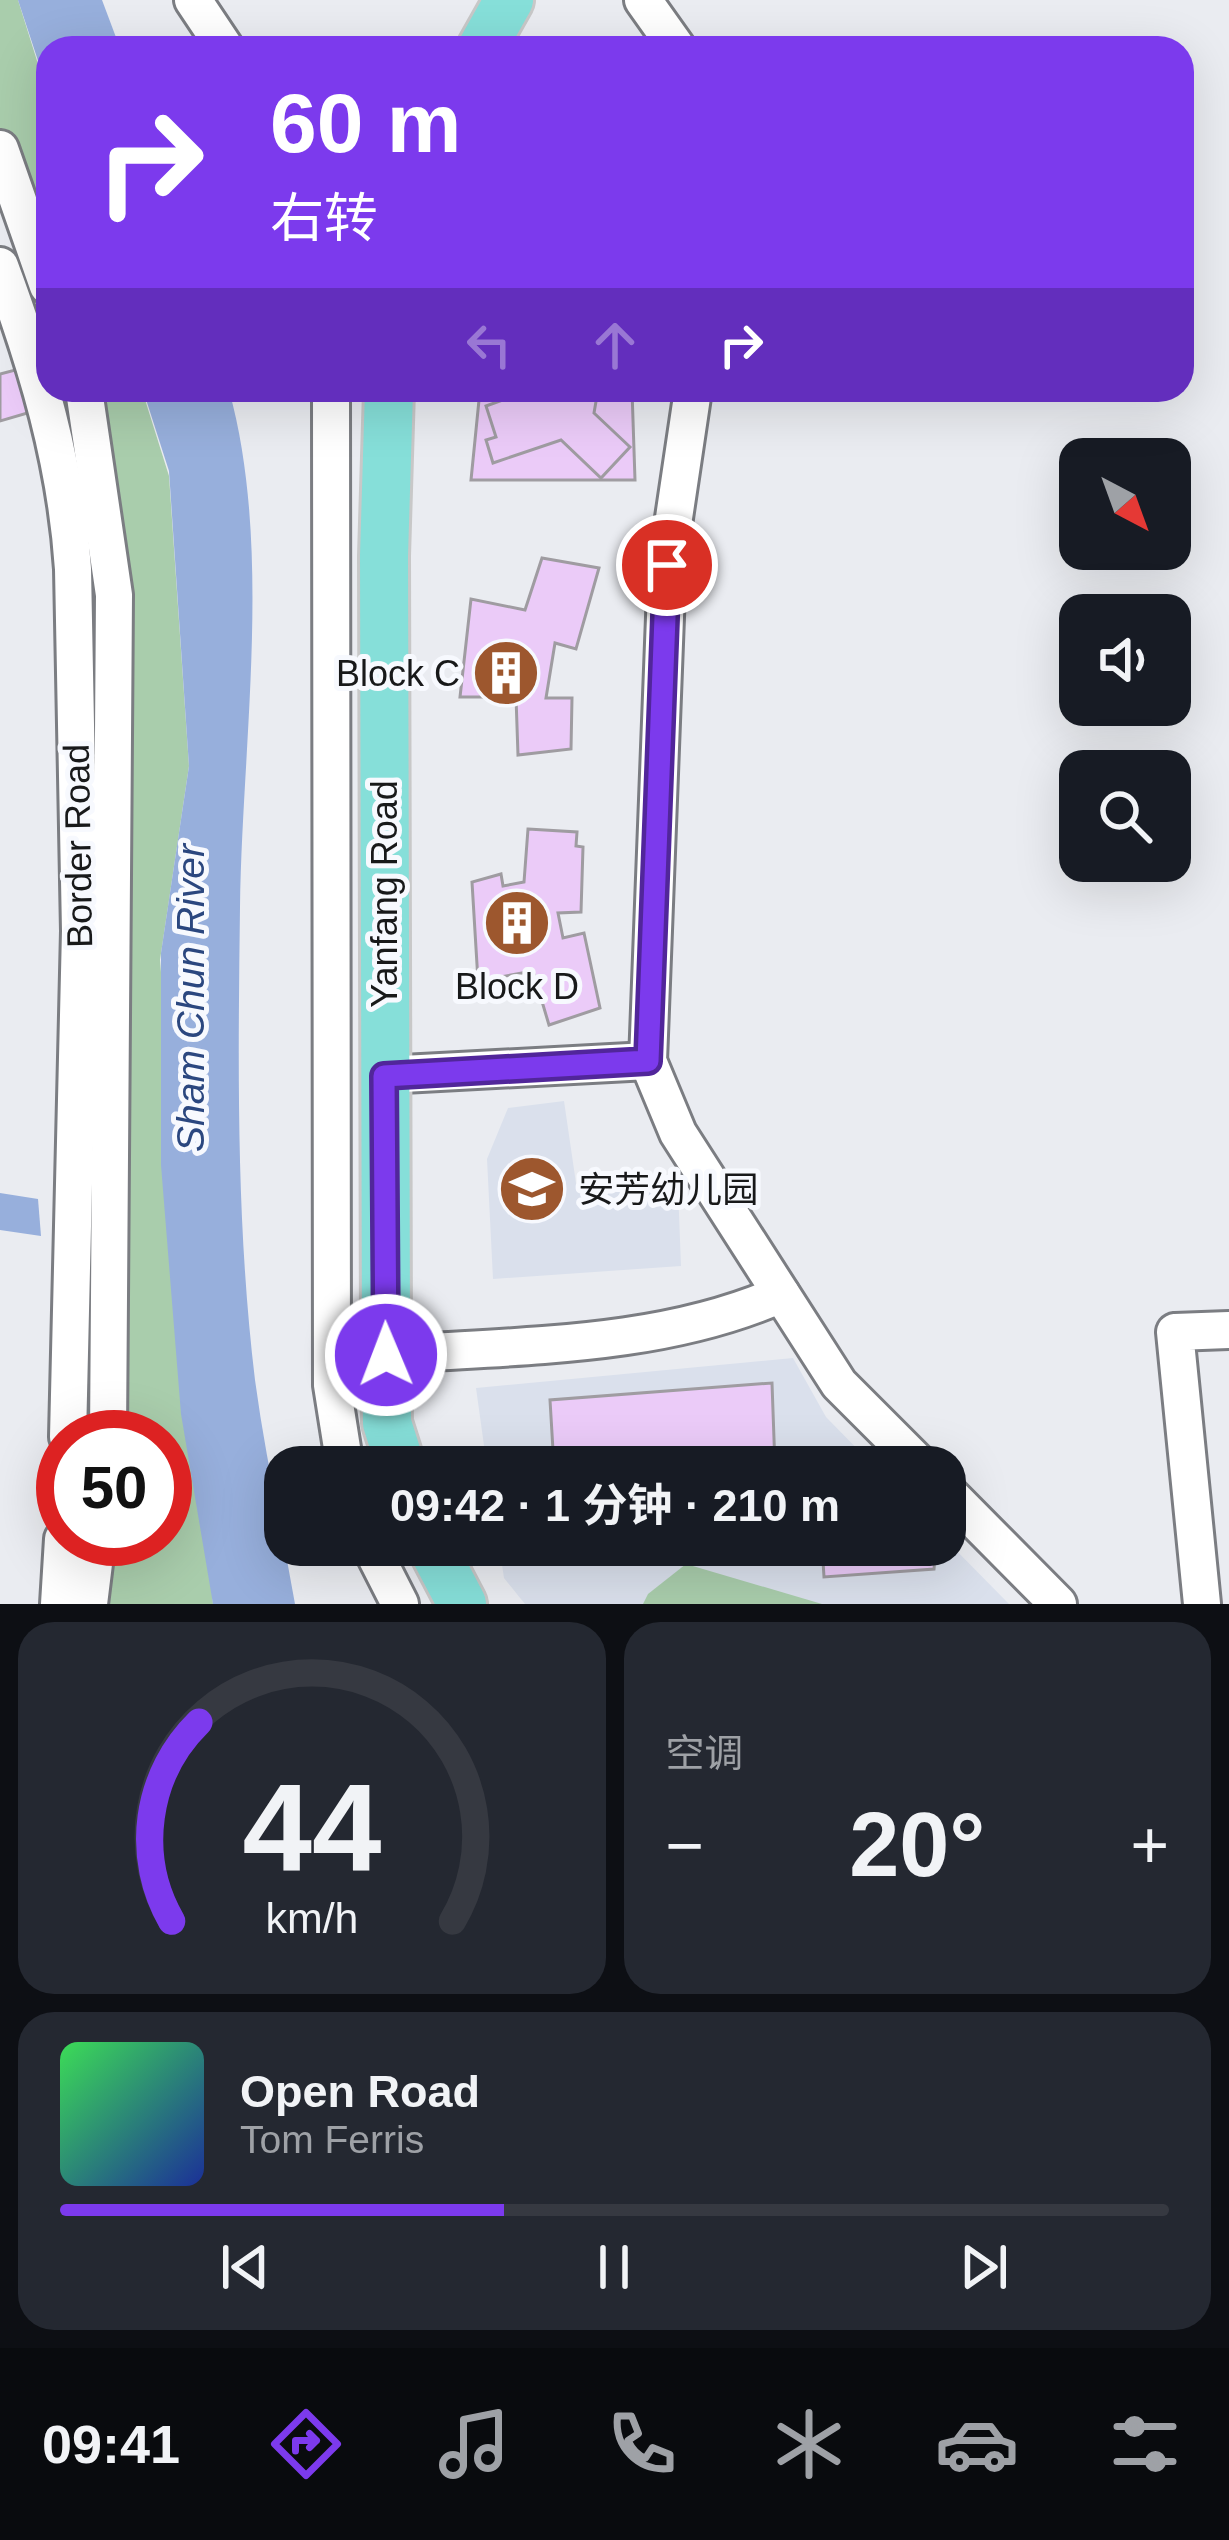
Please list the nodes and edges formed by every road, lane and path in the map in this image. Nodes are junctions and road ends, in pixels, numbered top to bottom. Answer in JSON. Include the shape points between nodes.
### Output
{"nodes":[{"id":1,"x":193,"y":0,"type":"edge"},
{"id":2,"x":509,"y":0,"type":"edge"},
{"id":3,"x":644,"y":0,"type":"edge"},
{"id":4,"x":217,"y":36,"type":"edge"},
{"id":5,"x":489,"y":36,"type":"edge"},
{"id":6,"x":669,"y":36,"type":"edge"},
{"id":7,"x":0,"y":149,"type":"edge"},
{"id":8,"x":36,"y":252,"type":"edge"},
{"id":9,"x":0,"y":266,"type":"edge"},
{"id":10,"x":36,"y":345,"type":"edge"},
{"id":11,"x":49,"y":402,"type":"edge"},
{"id":12,"x":86,"y":402,"type":"edge"},
{"id":13,"x":331,"y":402,"type":"edge"},
{"id":14,"x":389,"y":402,"type":"edge"},
{"id":15,"x":691,"y":402,"type":"edge"},
{"id":16,"x":648,"y":1061,"type":"junction"},
{"id":17,"x":384,"y":1076,"type":"junction"},
{"id":18,"x":781,"y":1294,"type":"junction"},
{"id":19,"x":1229,"y":1330,"type":"edge"},
{"id":20,"x":386,"y":1355,"type":"junction"},
{"id":21,"x":69,"y":1410,"type":"edge"},
{"id":22,"x":108,"y":1410,"type":"edge"},
{"id":23,"x":342,"y":1446,"type":"edge"},
{"id":24,"x":395,"y":1446,"type":"edge"},
{"id":25,"x":901,"y":1446,"type":"edge"},
{"id":26,"x":966,"y":1511,"type":"edge"},
{"id":27,"x":62,"y":1566,"type":"edge"},
{"id":28,"x":94,"y":1566,"type":"edge"},
{"id":29,"x":381,"y":1566,"type":"edge"},
{"id":30,"x":442,"y":1566,"type":"edge"},
{"id":31,"x":59,"y":1604,"type":"edge"},
{"id":32,"x":89,"y":1604,"type":"edge"},
{"id":33,"x":400,"y":1604,"type":"edge"},
{"id":34,"x":462,"y":1604,"type":"edge"},
{"id":35,"x":1058,"y":1604,"type":"edge"},
{"id":36,"x":1202,"y":1604,"type":"edge"}],
"edges":[{"from":1,"to":4,"type":"street"},
{"from":2,"to":5,"type":"main road"},
{"from":3,"to":6,"type":"street"},
{"from":7,"to":8,"type":"street"},
{"from":9,"to":10,"type":"street","name":"Border Road"},
{"from":11,"to":21,"type":"street","name":"Border Road","via":[[74,608],[80,931]]},
{"from":12,"to":22,"type":"street","via":[[114,595]]},
{"from":13,"to":23,"type":"street","via":[[332,1385]]},
{"from":14,"to":17,"type":"main road","name":"Yanfang Road"},
{"from":15,"to":16,"type":"street","via":[[667,565]]},
{"from":16,"to":17,"type":"street"},
{"from":16,"to":18,"type":"street","via":[[678,1133]]},
{"from":17,"to":20,"type":"main road","name":"Yanfang Road"},
{"from":18,"to":20,"type":"street","via":[[730,1316],[630,1336]]},
{"from":18,"to":25,"type":"street","via":[[839,1384]]},
{"from":19,"to":36,"type":"street","via":[[1175,1332]]},
{"from":20,"to":24,"type":"main road","name":"Yanfang Road"},
{"from":26,"to":35,"type":"street"},
{"from":27,"to":31,"type":"street"},
{"from":28,"to":32,"type":"street"},
{"from":29,"to":33,"type":"street"},
{"from":30,"to":34,"type":"main road"}]}
